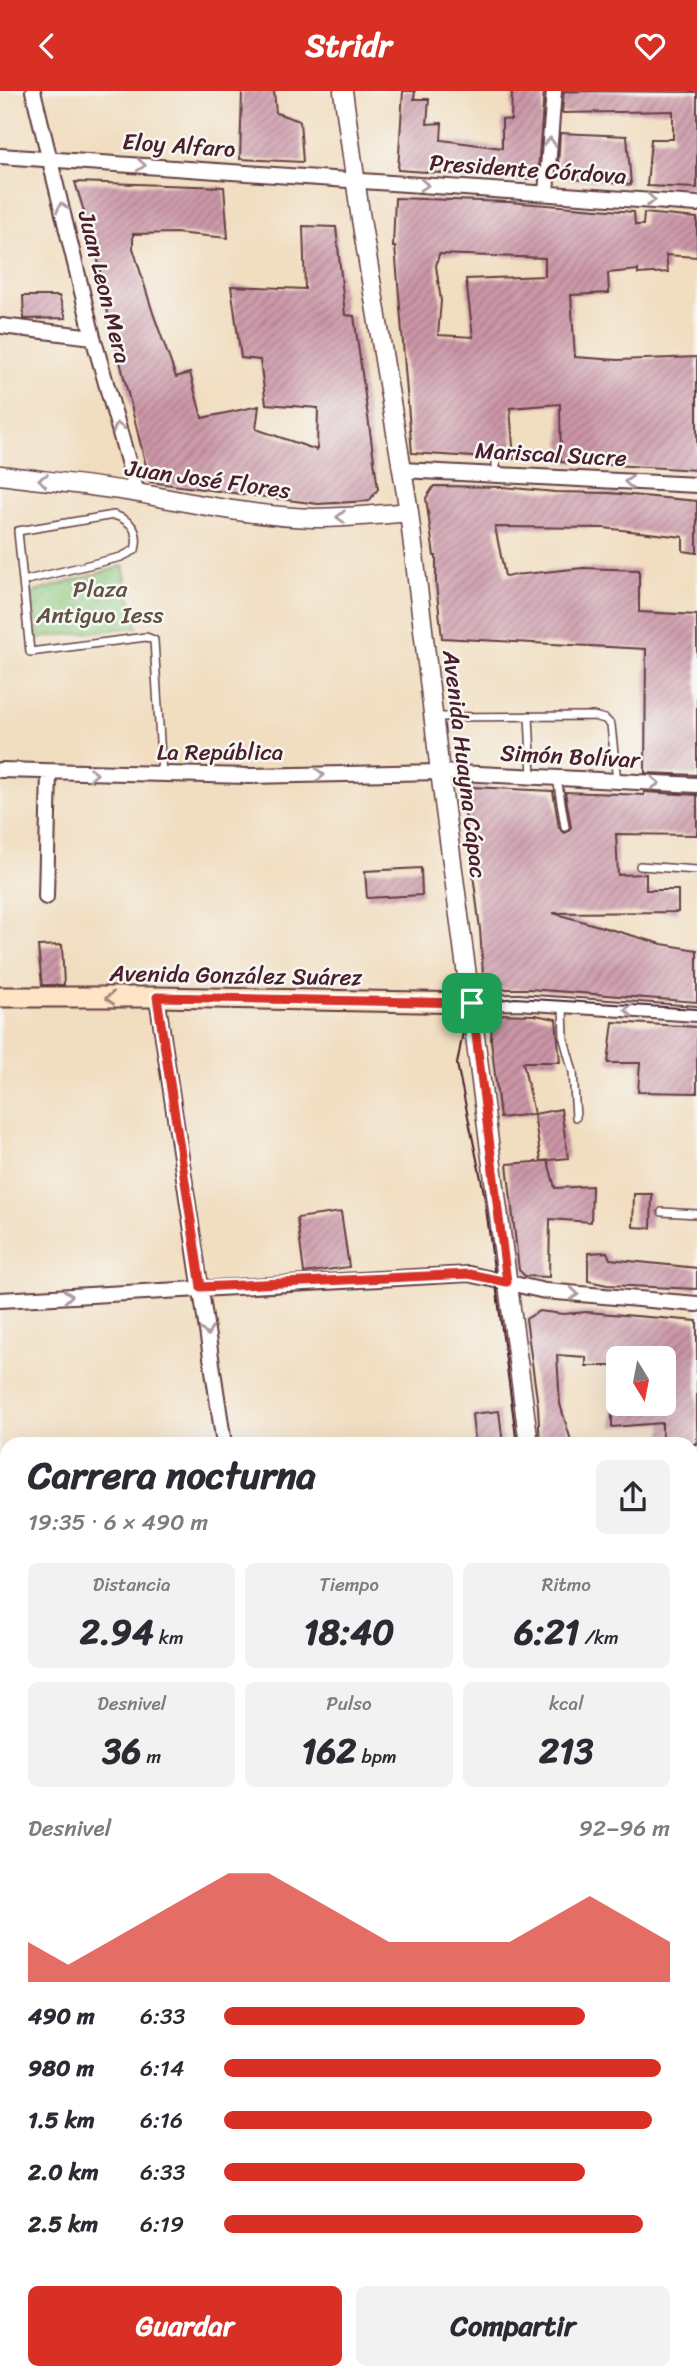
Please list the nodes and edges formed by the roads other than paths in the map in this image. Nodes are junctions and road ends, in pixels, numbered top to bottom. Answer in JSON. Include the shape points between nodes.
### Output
{"nodes":[{"id":1,"x":33,"y":91,"type":"edge"},
{"id":2,"x":343,"y":91,"type":"edge"},
{"id":3,"x":554,"y":91,"type":"edge"},
{"id":4,"x":0,"y":156,"type":"edge"},
{"id":5,"x":50,"y":159,"type":"junction"},
{"id":6,"x":356,"y":180,"type":"junction"},
{"id":7,"x":546,"y":193,"type":"junction"},
{"id":8,"x":697,"y":204,"type":"edge"},
{"id":9,"x":2,"y":326,"type":"dead end"},
{"id":10,"x":93,"y":337,"type":"junction"},
{"id":11,"x":402,"y":470,"type":"junction"},
{"id":12,"x":0,"y":475,"type":"edge"},
{"id":13,"x":697,"y":485,"type":"edge"},
{"id":14,"x":136,"y":493,"type":"junction"},
{"id":15,"x":409,"y":512,"type":"junction"},
{"id":16,"x":23,"y":581,"type":"junction"},
{"id":17,"x":529,"y":716,"type":"junction"},
{"id":18,"x":434,"y":717,"type":"junction"},
{"id":19,"x":0,"y":770,"type":"edge"},
{"id":20,"x":49,"y":772,"type":"junction"},
{"id":21,"x":440,"y":772,"type":"junction"},
{"id":22,"x":162,"y":775,"type":"junction"},
{"id":23,"x":532,"y":776,"type":"junction"},
{"id":24,"x":557,"y":778,"type":"junction"},
{"id":25,"x":617,"y":781,"type":"junction"},
{"id":26,"x":697,"y":785,"type":"edge"},
{"id":27,"x":565,"y":827,"type":"dead end"},
{"id":28,"x":640,"y":866,"type":"dead end"},
{"id":29,"x":697,"y":870,"type":"edge"},
{"id":30,"x":46,"y":897,"type":"dead end"},
{"id":31,"x":0,"y":997,"type":"edge"},
{"id":32,"x":157,"y":997,"type":"junction"},
{"id":33,"x":472,"y":1003,"type":"junction"},
{"id":34,"x":563,"y":1006,"type":"junction"},
{"id":35,"x":697,"y":1014,"type":"edge"},
{"id":36,"x":576,"y":1117,"type":"dead end"},
{"id":37,"x":662,"y":1212,"type":"dead end"},
{"id":38,"x":697,"y":1214,"type":"edge"},
{"id":39,"x":507,"y":1282,"type":"junction"},
{"id":40,"x":201,"y":1287,"type":"junction"},
{"id":41,"x":0,"y":1300,"type":"edge"},
{"id":42,"x":697,"y":1304,"type":"edge"},
{"id":43,"x":223,"y":1437,"type":"edge"},
{"id":44,"x":528,"y":1437,"type":"edge"}],
"edges":[{"from":1,"to":5,"type":"street","name":"Juan Leon Mera"},
{"from":2,"to":6,"type":"street","name":"Avenida Huayna Cápac"},
{"from":7,"to":3,"type":"street","one_way":true},
{"from":4,"to":5,"type":"street","name":"Eloy Alfaro"},
{"from":5,"to":6,"type":"street","name":"Eloy Alfaro","one_way":true},
{"from":10,"to":5,"type":"street","name":"Juan Leon Mera","one_way":true},
{"from":6,"to":7,"type":"street","name":"Presidente Córdova","one_way":true},
{"from":6,"to":11,"type":"street","name":"Avenida Huayna Cápac"},
{"from":7,"to":8,"type":"street","name":"Presidente Córdova","one_way":true},
{"from":9,"to":10,"type":"street"},
{"from":14,"to":10,"type":"street","name":"Juan Leon Mera","one_way":true},
{"from":13,"to":11,"type":"street","name":"Mariscal Sucre","one_way":true,"via":[[496,467]]},
{"from":11,"to":15,"type":"street","name":"Avenida Huayna Cápac"},
{"from":14,"to":12,"type":"street","name":"Juan José Flores","one_way":true},
{"from":15,"to":14,"type":"street","name":"Juan José Flores","one_way":true,"via":[[326,517],[262,514]]},
{"from":15,"to":18,"type":"street","name":"Avenida Huayna Cápac"},
{"from":16,"to":16,"type":"lane","via":[[18,531],[114,515],[136,530],[135,550],[121,558]]},
{"from":16,"to":22,"type":"lane","via":[[30,652],[154,640]]},
{"from":17,"to":18,"type":"lane"},
{"from":17,"to":23,"type":"lane"},
{"from":17,"to":25,"type":"lane","via":[[605,719],[611,726]]},
{"from":18,"to":21,"type":"street","name":"Avenida Huayna Cápac"},
{"from":19,"to":20,"type":"street","name":"La República"},
{"from":20,"to":22,"type":"street","name":"La República","one_way":true},
{"from":20,"to":30,"type":"street"},
{"from":22,"to":21,"type":"street","name":"La República","one_way":true},
{"from":21,"to":23,"type":"street","name":"Simón Bolívar"},
{"from":21,"to":33,"type":"street","name":"Avenida Huayna Cápac"},
{"from":23,"to":24,"type":"street","name":"Simón Bolívar"},
{"from":24,"to":25,"type":"street","name":"Simón Bolívar"},
{"from":24,"to":27,"type":"lane"},
{"from":25,"to":26,"type":"street","name":"Simón Bolívar","one_way":true},
{"from":28,"to":29,"type":"lane"},
{"from":32,"to":31,"type":"main road","name":"Avenida González Suárez","one_way":true},
{"from":32,"to":33,"type":"main road","name":"Avenida González Suárez"},
{"from":32,"to":40,"type":"street"},
{"from":33,"to":34,"type":"street"},
{"from":33,"to":39,"type":"street","name":"Avenida Huayna Cápac"},
{"from":35,"to":34,"type":"street","one_way":true},
{"from":34,"to":36,"type":"lane"},
{"from":37,"to":38,"type":"lane"},
{"from":39,"to":40,"type":"street","via":[[469,1274]]},
{"from":39,"to":42,"type":"street","one_way":true,"via":[[545,1291]]},
{"from":39,"to":44,"type":"street","name":"Avenida Huayna Cápac"},
{"from":41,"to":40,"type":"street","one_way":true},
{"from":40,"to":43,"type":"street","one_way":true}]}
